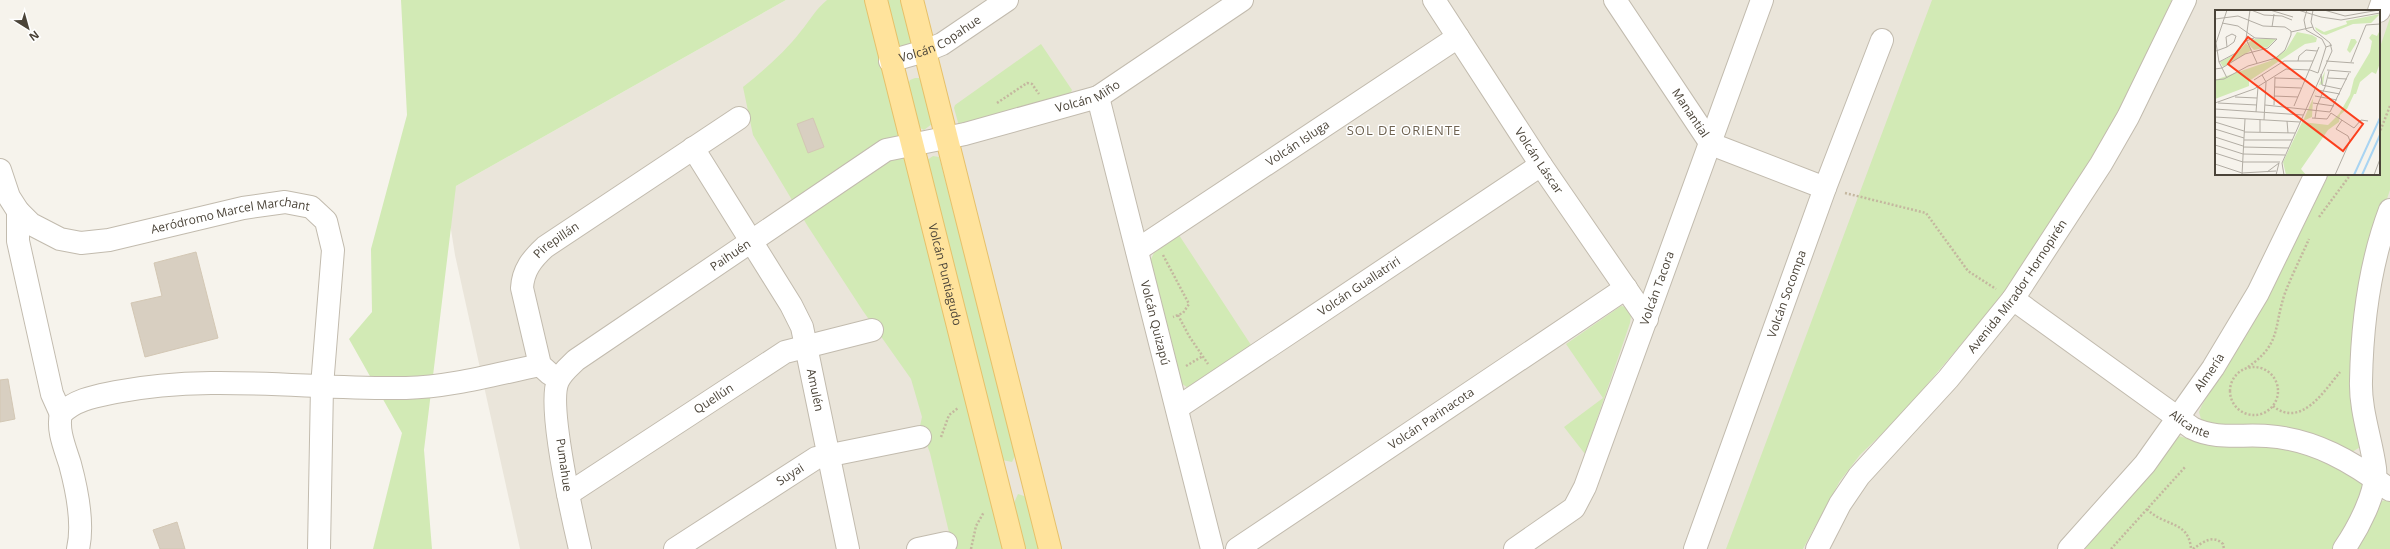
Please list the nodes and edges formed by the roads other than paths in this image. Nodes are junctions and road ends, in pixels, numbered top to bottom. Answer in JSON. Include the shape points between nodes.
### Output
{"nodes":[{"id":1,"x":876,"y":0,"type":"edge"},
{"id":2,"x":912,"y":0,"type":"edge"},
{"id":3,"x":1007,"y":0,"type":"edge"},
{"id":4,"x":1242,"y":0,"type":"edge"},
{"id":5,"x":1434,"y":0,"type":"edge"},
{"id":6,"x":1615,"y":0,"type":"edge"},
{"id":7,"x":1762,"y":0,"type":"edge"},
{"id":8,"x":2185,"y":0,"type":"edge"},
{"id":9,"x":2383,"y":0,"type":"edge"},
{"id":10,"x":2379,"y":10,"type":"edge"},
{"id":11,"x":1458,"y":37,"type":"junction"},
{"id":12,"x":1882,"y":40,"type":"dead end"},
{"id":13,"x":925,"y":51,"type":"junction"},
{"id":14,"x":890,"y":61,"type":"junction"},
{"id":15,"x":1098,"y":96,"type":"junction"},
{"id":16,"x":739,"y":118,"type":"dead end"},
{"id":17,"x":947,"y":138,"type":"junction"},
{"id":18,"x":911,"y":144,"type":"junction"},
{"id":19,"x":1711,"y":144,"type":"junction"},
{"id":20,"x":693,"y":148,"type":"junction"},
{"id":21,"x":1541,"y":165,"type":"junction"},
{"id":22,"x":0,"y":170,"type":"edge"},
{"id":23,"x":2316,"y":175,"type":"edge"},
{"id":24,"x":1825,"y":188,"type":"junction"},
{"id":25,"x":9,"y":203,"type":"edge"},
{"id":26,"x":2390,"y":210,"type":"edge"},
{"id":27,"x":752,"y":242,"type":"junction"},
{"id":28,"x":1137,"y":250,"type":"junction"},
{"id":29,"x":1626,"y":288,"type":"junction"},
{"id":30,"x":2012,"y":299,"type":"junction"},
{"id":31,"x":1648,"y":319,"type":"junction"},
{"id":32,"x":872,"y":330,"type":"dead end"},
{"id":33,"x":806,"y":345,"type":"junction"},
{"id":34,"x":540,"y":365,"type":"junction"},
{"id":35,"x":558,"y":381,"type":"junction"},
{"id":36,"x":322,"y":386,"type":"junction"},
{"id":37,"x":1177,"y":408,"type":"junction"},
{"id":38,"x":61,"y":414,"type":"junction"},
{"id":39,"x":2178,"y":420,"type":"junction"},
{"id":40,"x":920,"y":437,"type":"road end"},
{"id":41,"x":829,"y":454,"type":"junction"},
{"id":42,"x":1032,"y":475,"type":"junction"},
{"id":43,"x":997,"y":482,"type":"junction"},
{"id":44,"x":2382,"y":484,"type":"edge"},
{"id":45,"x":568,"y":494,"type":"junction"},
{"id":46,"x":946,"y":543,"type":"dead end"},
{"id":47,"x":78,"y":549,"type":"edge"},
{"id":48,"x":319,"y":549,"type":"edge"},
{"id":49,"x":580,"y":549,"type":"edge"},
{"id":50,"x":675,"y":549,"type":"edge"},
{"id":51,"x":848,"y":549,"type":"edge"},
{"id":52,"x":918,"y":549,"type":"edge"},
{"id":53,"x":1014,"y":549,"type":"edge"},
{"id":54,"x":1050,"y":549,"type":"edge"},
{"id":55,"x":1212,"y":549,"type":"edge"},
{"id":56,"x":1237,"y":549,"type":"edge"},
{"id":57,"x":1515,"y":549,"type":"edge"},
{"id":58,"x":1696,"y":549,"type":"edge"},
{"id":59,"x":1817,"y":549,"type":"edge"},
{"id":60,"x":2069,"y":549,"type":"edge"},
{"id":61,"x":2344,"y":549,"type":"edge"}],
"edges":[{"from":1,"to":14,"type":"main road","name":"Volcán Puntiagudo"},
{"from":2,"to":13,"type":"main road"},
{"from":3,"to":13,"type":"street","name":"Volcán Copahue","via":[[942,44]]},
{"from":4,"to":15,"type":"street","name":"Volcán Miño"},
{"from":5,"to":11,"type":"street","name":"Volcán Láscar"},
{"from":6,"to":19,"type":"street","name":"Manantial"},
{"from":7,"to":19,"type":"street","name":"Volcán Tacora"},
{"from":8,"to":30,"type":"street","name":"Avenida Mirador Hornopirén","via":[[2128,117],[2101,164]]},
{"from":9,"to":10,"type":"street"},
{"from":11,"to":21,"type":"street","name":"Volcán Láscar"},
{"from":11,"to":28,"type":"street","name":"Volcán Isluga"},
{"from":12,"to":24,"type":"street","name":"Volcán Socompa"},
{"from":13,"to":14,"type":"street","name":"Volcán Copahue"},
{"from":13,"to":17,"type":"main road"},
{"from":14,"to":18,"type":"main road","name":"Volcán Puntiagudo"},
{"from":15,"to":17,"type":"street","name":"Volcán Miño"},
{"from":15,"to":28,"type":"street","name":"Volcán Quizapú"},
{"from":16,"to":20,"type":"street","name":"Pirepillán"},
{"from":17,"to":18,"type":"street","name":"Volcán Miño"},
{"from":17,"to":42,"type":"main road"},
{"from":18,"to":27,"type":"street","name":"Paihuén","via":[[894,147],[877,156]]},
{"from":18,"to":43,"type":"main road","name":"Volcán Puntiagudo"},
{"from":19,"to":24,"type":"street","name":"Manantial"},
{"from":19,"to":31,"type":"street","name":"Volcán Tacora"},
{"from":20,"to":27,"type":"street"},
{"from":20,"to":34,"type":"street","name":"Pirepillán","via":[[545,247],[528,266],[522,280],[522,288]]},
{"from":21,"to":29,"type":"street","name":"Volcán Láscar"},
{"from":21,"to":37,"type":"street","name":"Volcán Guallatriri"},
{"from":22,"to":25,"type":"street","name":"Aeródromo Marcel Marchant"},
{"from":23,"to":39,"type":"street","name":"Almería","via":[[2258,293]]},
{"from":24,"to":58,"type":"street","name":"Volcán Socompa"},
{"from":25,"to":36,"type":"street","name":"Aeródromo Marcel Marchant","via":[[32,224],[60,240],[81,243],[109,240],[269,203],[298,203],[311,207],[326,221],[333,250]]},
{"from":25,"to":38,"type":"street","via":[[52,394]]},
{"from":26,"to":44,"type":"street","via":[[2369,296],[2361,383]]},
{"from":27,"to":33,"type":"street","name":"Amulén","via":[[791,305],[802,327]]},
{"from":27,"to":35,"type":"street","name":"Paihuén","via":[[576,360]]},
{"from":28,"to":37,"type":"street","name":"Volcán Quizapú"},
{"from":29,"to":31,"type":"street","name":"Volcán Láscar"},
{"from":29,"to":56,"type":"street","name":"Volcán Parinacota"},
{"from":30,"to":39,"type":"street","name":"Alicante"},
{"from":30,"to":59,"type":"street","name":"Avenida Mirador Hornopirén","via":[[1948,378],[1859,476],[1840,504]]},
{"from":31,"to":57,"type":"street","name":"Volcán Tacora","via":[[1578,503]]},
{"from":32,"to":33,"type":"street","name":"Quellún"},
{"from":33,"to":41,"type":"street","name":"Amulén"},
{"from":33,"to":45,"type":"street","name":"Quellún","via":[[784,352]]},
{"from":34,"to":35,"type":"street"},
{"from":34,"to":36,"type":"street","via":[[434,386]]},
{"from":35,"to":45,"type":"street","name":"Pumahue","via":[[555,402]]},
{"from":36,"to":38,"type":"street","via":[[184,382],[101,395],[78,402],[66,408]]},
{"from":36,"to":48,"type":"street","name":"Aeródromo Marcel Marchant"},
{"from":37,"to":55,"type":"street","name":"Volcán Quizapú"},
{"from":38,"to":47,"type":"street","via":[[59,424],[75,481],[79,516]]},
{"from":39,"to":44,"type":"street","name":"Alicante","via":[[2202,433],[2214,436],[2269,436],[2308,444],[2344,458]]},
{"from":39,"to":60,"type":"street","name":"Almería","via":[[2145,464]]},
{"from":40,"to":41,"type":"street","name":"Suyai"},
{"from":41,"to":50,"type":"street","name":"Suyai","via":[[816,458]]},
{"from":41,"to":51,"type":"street","name":"Amulén"},
{"from":42,"to":43,"type":"main road"},
{"from":42,"to":54,"type":"main road"},
{"from":43,"to":53,"type":"main road","name":"Volcán Puntiagudo"},
{"from":44,"to":61,"type":"street"},
{"from":45,"to":49,"type":"street","name":"Pumahue"},
{"from":46,"to":52,"type":"street"}]}
